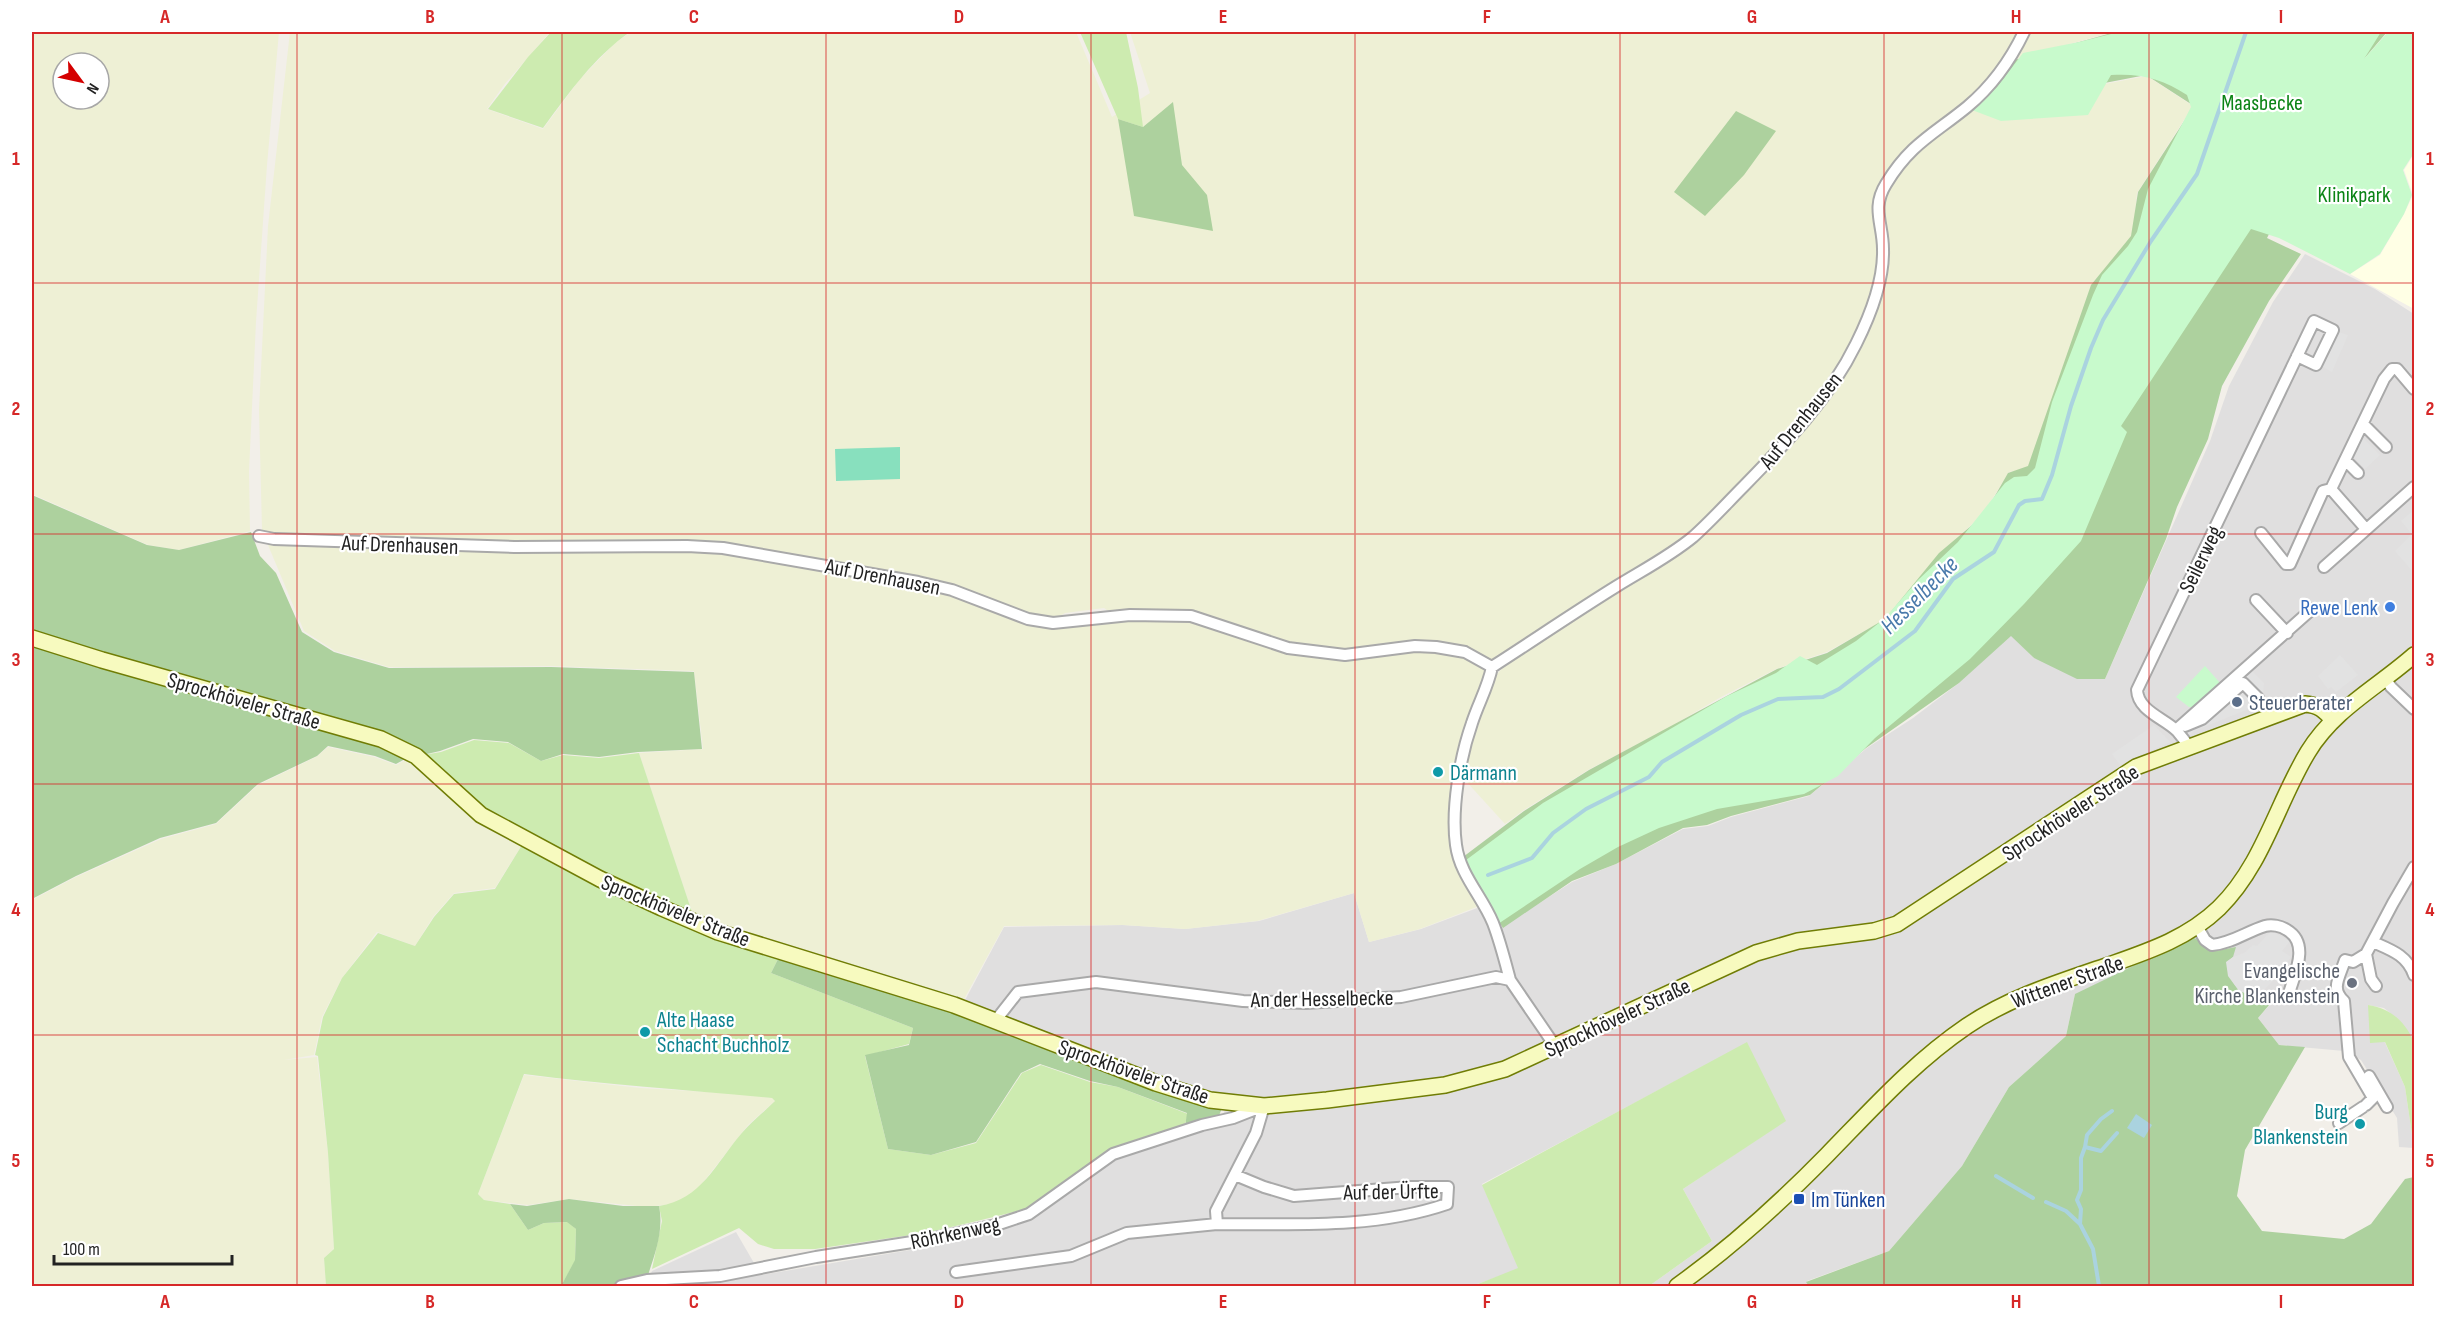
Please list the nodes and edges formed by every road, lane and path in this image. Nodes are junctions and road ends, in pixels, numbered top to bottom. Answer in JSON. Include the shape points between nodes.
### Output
{"nodes":[{"id":1,"x":2024,"y":32,"type":"edge"},
{"id":2,"x":2297,"y":356,"type":"dead end"},
{"id":3,"x":2415,"y":389,"type":"edge"},
{"id":4,"x":2363,"y":424,"type":"junction"},
{"id":5,"x":2386,"y":447,"type":"dead end"},
{"id":6,"x":2345,"y":460,"type":"junction"},
{"id":7,"x":2358,"y":473,"type":"dead end"},
{"id":8,"x":2415,"y":487,"type":"edge"},
{"id":9,"x":2331,"y":489,"type":"junction"},
{"id":10,"x":2366,"y":529,"type":"junction"},
{"id":11,"x":2261,"y":533,"type":"dead end"},
{"id":12,"x":259,"y":537,"type":"dead end"},
{"id":13,"x":2324,"y":567,"type":"dead end"},
{"id":14,"x":2256,"y":600,"type":"dead end"},
{"id":15,"x":2312,"y":609,"type":"dead end"},
{"id":16,"x":2287,"y":633,"type":"junction"},
{"id":17,"x":32,"y":638,"type":"edge"},
{"id":18,"x":2415,"y":655,"type":"edge"},
{"id":19,"x":1492,"y":667,"type":"junction"},
{"id":20,"x":2385,"y":678,"type":"junction"},
{"id":21,"x":2258,"y":698,"type":"dead end"},
{"id":22,"x":2415,"y":709,"type":"edge"},
{"id":23,"x":2333,"y":720,"type":"junction"},
{"id":24,"x":2176,"y":730,"type":"junction"},
{"id":25,"x":2189,"y":746,"type":"junction"},
{"id":26,"x":2415,"y":867,"type":"edge"},
{"id":27,"x":2198,"y":926,"type":"junction"},
{"id":28,"x":2373,"y":942,"type":"junction"},
{"id":29,"x":2366,"y":954,"type":"junction"},
{"id":30,"x":2414,"y":970,"type":"edge"},
{"id":31,"x":1510,"y":980,"type":"junction"},
{"id":32,"x":2376,"y":986,"type":"dead end"},
{"id":33,"x":2290,"y":990,"type":"dead end"},
{"id":34,"x":996,"y":1020,"type":"junction"},
{"id":35,"x":1555,"y":1046,"type":"junction"},
{"id":36,"x":2348,"y":1047,"type":"junction"},
{"id":37,"x":1264,"y":1106,"type":"junction"},
{"id":38,"x":2387,"y":1107,"type":"dead end"},
{"id":39,"x":2339,"y":1123,"type":"dead end"},
{"id":40,"x":1235,"y":1175,"type":"junction"},
{"id":41,"x":1217,"y":1224,"type":"junction"},
{"id":42,"x":956,"y":1272,"type":"dead end"},
{"id":43,"x":621,"y":1287,"type":"edge"},
{"id":44,"x":1677,"y":1287,"type":"edge"}],
"edges":[{"from":1,"to":19,"type":"street","name":"Auf Drenhausen","via":[[1987,88],[1923,139],[1902,160],[1884,187],[1877,210],[1883,249],[1878,289],[1856,343],[1827,395],[1789,441],[1693,537]]},
{"from":2,"to":24,"type":"street","name":"Seilerweg","via":[[2137,690],[2141,705]]},
{"from":3,"to":4,"type":"street","via":[[2397,369],[2392,369]]},
{"from":4,"to":5,"type":"street"},
{"from":4,"to":6,"type":"street"},
{"from":6,"to":7,"type":"street"},
{"from":6,"to":9,"type":"street"},
{"from":8,"to":10,"type":"street"},
{"from":9,"to":10,"type":"street"},
{"from":9,"to":11,"type":"street","via":[[2323,491],[2290,564]]},
{"from":10,"to":13,"type":"street"},
{"from":12,"to":19,"type":"street","name":"Auf Drenhausen","via":[[514,547],[723,548],[918,582],[952,590],[1028,619],[1053,623],[1130,615],[1191,616],[1288,648],[1346,655],[1436,647],[1465,652]]},
{"from":14,"to":16,"type":"street"},
{"from":15,"to":16,"type":"street"},
{"from":16,"to":24,"type":"street"},
{"from":17,"to":34,"type":"street","name":"Sprockhöveler Straße","via":[[381,739],[416,756],[481,815],[662,909],[718,932]]},
{"from":18,"to":20,"type":"street","name":"Wittener Straße"},
{"from":19,"to":31,"type":"street","via":[[1464,747],[1456,802],[1456,844],[1462,868],[1492,921]]},
{"from":20,"to":22,"type":"street"},
{"from":20,"to":23,"type":"street","name":"Wittener Straße"},
{"from":21,"to":24,"type":"street","via":[[2243,683],[2202,719]]},
{"from":23,"to":25,"type":"street","name":"Sprockhöveler Straße","via":[[2322,708],[2305,704]]},
{"from":23,"to":27,"type":"street","name":"Wittener Straße","via":[[2308,751],[2246,876]]},
{"from":24,"to":25,"type":"street","name":"Seilerweg"},
{"from":25,"to":35,"type":"street","name":"Sprockhöveler Straße","via":[[2118,778],[1897,924],[1874,931],[1798,941],[1756,953]]},
{"from":26,"to":28,"type":"street"},
{"from":27,"to":33,"type":"street","via":[[2212,945],[2234,941],[2266,925],[2291,932],[2300,959]]},
{"from":27,"to":44,"type":"street","name":"Wittener Straße","via":[[2160,948],[2019,998],[1957,1033],[1917,1064],[1746,1234]]},
{"from":28,"to":29,"type":"street"},
{"from":28,"to":30,"type":"street","via":[[2398,953]]},
{"from":29,"to":32,"type":"street"},
{"from":29,"to":36,"type":"street","via":[[2353,962],[2345,960],[2336,988],[2344,1001]]},
{"from":31,"to":34,"type":"street","name":"An der Hesselbecke","via":[[1496,977],[1401,997],[1306,1003],[1243,1001],[1096,982],[1018,992]]},
{"from":31,"to":35,"type":"street"},
{"from":34,"to":37,"type":"street","name":"Sprockhöveler Straße","via":[[1156,1083],[1210,1100]]},
{"from":35,"to":37,"type":"street","name":"Sprockhöveler Straße","via":[[1505,1069],[1445,1085]]},
{"from":36,"to":38,"type":"street"},
{"from":36,"to":39,"type":"street","via":[[2349,1057],[2373,1098]]},
{"from":37,"to":40,"type":"street","via":[[1256,1133]]},
{"from":37,"to":43,"type":"street","name":"Röhrkenweg","via":[[1113,1154],[1029,1214],[996,1225],[720,1276],[647,1280]]},
{"from":40,"to":41,"type":"street","via":[[1216,1211]]},
{"from":40,"to":41,"type":"street","name":"Auf der Ürfte","via":[[1293,1196],[1448,1187],[1448,1204],[1395,1218],[1296,1226]]},
{"from":41,"to":42,"type":"street","name":"Auf der Ürfte","via":[[1127,1233],[1071,1256]]}]}
